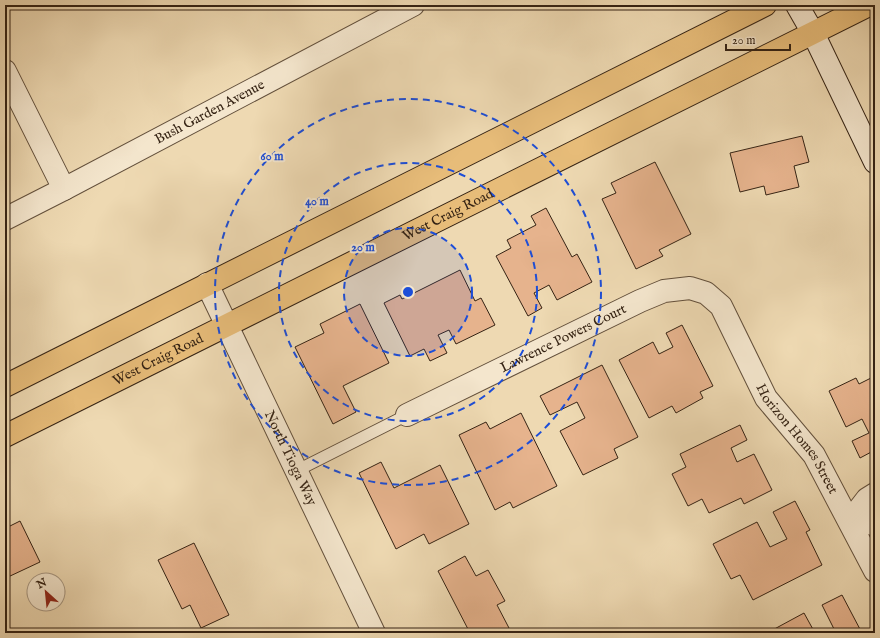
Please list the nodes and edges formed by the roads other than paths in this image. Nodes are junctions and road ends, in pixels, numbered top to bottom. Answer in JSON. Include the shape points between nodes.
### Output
{"nodes":[{"id":1,"x":413,"y":5,"type":"edge"},
{"id":2,"x":765,"y":5,"type":"edge"},
{"id":3,"x":797,"y":5,"type":"edge"},
{"id":4,"x":869,"y":5,"type":"edge"},
{"id":5,"x":813,"y":33,"type":"junction"},
{"id":6,"x":5,"y":71,"type":"edge"},
{"id":7,"x":875,"y":162,"type":"edge"},
{"id":8,"x":64,"y":189,"type":"junction"},
{"id":9,"x":5,"y":219,"type":"edge"},
{"id":10,"x":207,"y":284,"type":"junction"},
{"id":11,"x":721,"y":306,"type":"joint"},
{"id":12,"x":226,"y":325,"type":"junction"},
{"id":13,"x":5,"y":386,"type":"edge"},
{"id":14,"x":407,"y":415,"type":"joint"},
{"id":15,"x":5,"y":436,"type":"edge"},
{"id":16,"x":296,"y":471,"type":"junction"},
{"id":17,"x":875,"y":494,"type":"edge"},
{"id":18,"x":850,"y":522,"type":"junction"},
{"id":19,"x":875,"y":524,"type":"edge"},
{"id":20,"x":875,"y":571,"type":"edge"},
{"id":21,"x":374,"y":633,"type":"edge"}],
"edges":[{"from":1,"to":8,"type":"street","name":"Bush Garden Avenue"},
{"from":2,"to":10,"type":"main road"},
{"from":3,"to":5,"type":"street"},
{"from":4,"to":5,"type":"main road","name":"West Craig Road"},
{"from":5,"to":7,"type":"street"},
{"from":5,"to":12,"type":"main road","name":"West Craig Road"},
{"from":6,"to":8,"type":"street"},
{"from":8,"to":9,"type":"street","name":"Bush Garden Avenue"},
{"from":10,"to":12,"type":"street","name":"North Tioga Way"},
{"from":10,"to":13,"type":"main road"},
{"from":11,"to":14,"type":"street","name":"Lawrence Powers Court","via":[[706,293],[690,288],[664,291]]},
{"from":11,"to":18,"type":"street","name":"Horizon Homes Street","via":[[766,398],[814,455]]},
{"from":12,"to":15,"type":"main road","name":"West Craig Road"},
{"from":12,"to":16,"type":"street","name":"North Tioga Way"},
{"from":14,"to":16,"type":"lane"},
{"from":16,"to":21,"type":"street","name":"North Tioga Way"},
{"from":17,"to":18,"type":"street","via":[[867,499]]},
{"from":18,"to":19,"type":"street"},
{"from":18,"to":20,"type":"street","name":"Horizon Homes Street"}]}
